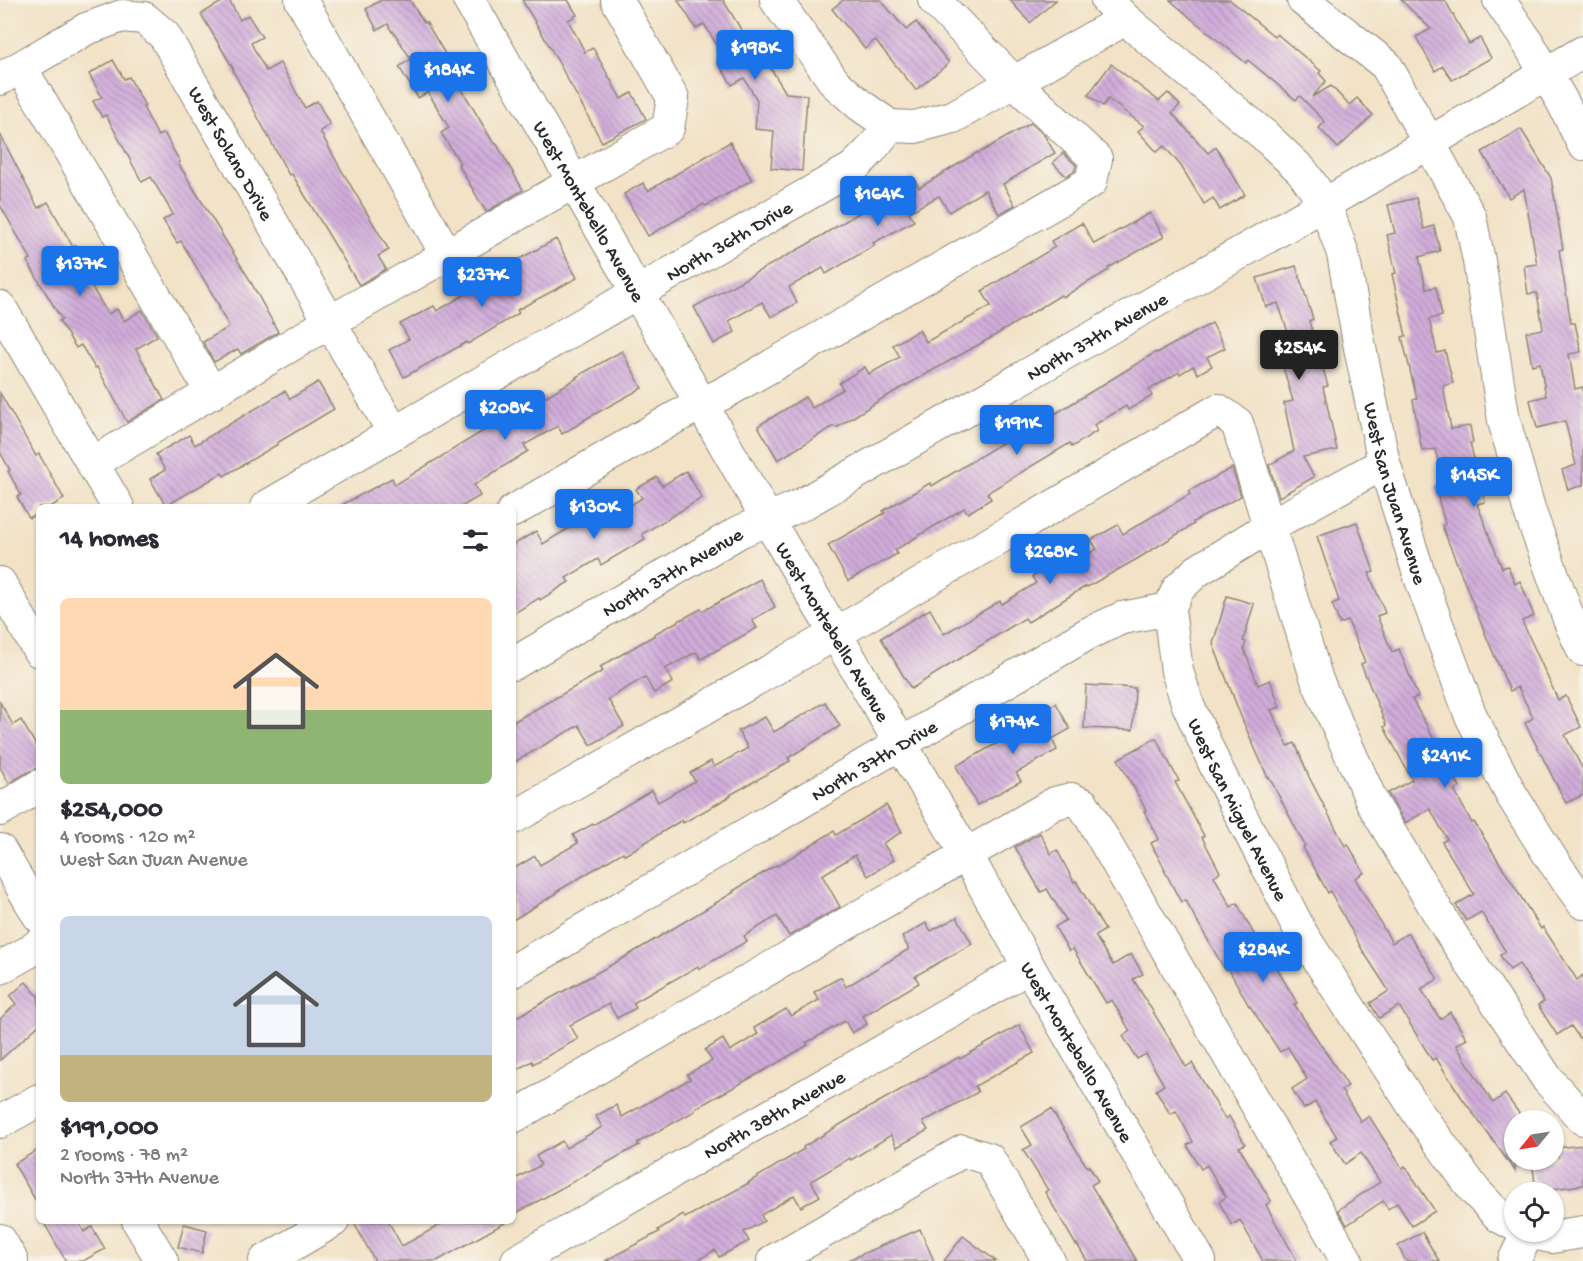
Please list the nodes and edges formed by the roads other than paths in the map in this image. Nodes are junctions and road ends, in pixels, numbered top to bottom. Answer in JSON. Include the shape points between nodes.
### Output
{"nodes":[{"id":1,"x":302,"y":0,"type":"edge"},
{"id":2,"x":469,"y":0,"type":"edge"},
{"id":3,"x":617,"y":0,"type":"edge"},
{"id":4,"x":776,"y":0,"type":"edge"},
{"id":5,"x":933,"y":0,"type":"edge"},
{"id":6,"x":1303,"y":0,"type":"edge"},
{"id":7,"x":1499,"y":0,"type":"edge"},
{"id":8,"x":1116,"y":10,"type":"edge"},
{"id":9,"x":1583,"y":52,"type":"edge"},
{"id":10,"x":10,"y":73,"type":"edge"},
{"id":11,"x":1546,"y":74,"type":"junction"},
{"id":12,"x":1014,"y":82,"type":"junction"},
{"id":13,"x":890,"y":126,"type":"junction"},
{"id":14,"x":1430,"y":142,"type":"junction"},
{"id":15,"x":1583,"y":144,"type":"edge"},
{"id":16,"x":574,"y":182,"type":"junction"},
{"id":17,"x":1325,"y":204,"type":"junction"},
{"id":18,"x":447,"y":255,"type":"junction"},
{"id":19,"x":638,"y":292,"type":"junction"},
{"id":20,"x":0,"y":307,"type":"edge"},
{"id":21,"x":330,"y":322,"type":"junction"},
{"id":22,"x":212,"y":393,"type":"junction"},
{"id":23,"x":702,"y":404,"type":"junction"},
{"id":24,"x":394,"y":433,"type":"junction"},
{"id":25,"x":93,"y":463,"type":"junction"},
{"id":26,"x":1384,"y":463,"type":"junction"},
{"id":27,"x":116,"y":504,"type":"edge"},
{"id":28,"x":271,"y":504,"type":"edge"},
{"id":29,"x":516,"y":509,"type":"edge"},
{"id":30,"x":768,"y":520,"type":"junction"},
{"id":31,"x":1270,"y":526,"type":"junction"},
{"id":32,"x":0,"y":583,"type":"edge"},
{"id":33,"x":1168,"y":609,"type":"junction"},
{"id":34,"x":835,"y":634,"type":"junction"},
{"id":35,"x":36,"y":646,"type":"edge"},
{"id":36,"x":1583,"y":650,"type":"edge"},
{"id":37,"x":516,"y":662,"type":"edge"},
{"id":38,"x":900,"y":745,"type":"junction"},
{"id":39,"x":36,"y":788,"type":"edge"},
{"id":40,"x":0,"y":810,"type":"edge"},
{"id":41,"x":516,"y":816,"type":"edge"},
{"id":42,"x":0,"y":850,"type":"edge"},
{"id":43,"x":966,"y":854,"type":"junction"},
{"id":44,"x":1583,"y":903,"type":"edge"},
{"id":45,"x":36,"y":911,"type":"edge"},
{"id":46,"x":36,"y":947,"type":"edge"},
{"id":47,"x":1029,"y":967,"type":"junction"},
{"id":48,"x":0,"y":968,"type":"edge"},
{"id":49,"x":516,"y":969,"type":"edge"},
{"id":50,"x":36,"y":1102,"type":"edge"},
{"id":51,"x":516,"y":1115,"type":"edge"},
{"id":52,"x":1583,"y":1119,"type":"edge"},
{"id":53,"x":0,"y":1122,"type":"edge"},
{"id":54,"x":1504,"y":1218,"type":"edge"},
{"id":55,"x":140,"y":1224,"type":"edge"},
{"id":56,"x":328,"y":1224,"type":"edge"},
{"id":57,"x":1583,"y":1233,"type":"edge"},
{"id":58,"x":1564,"y":1235,"type":"edge"},
{"id":59,"x":0,"y":1240,"type":"edge"},
{"id":60,"x":1523,"y":1242,"type":"edge"},
{"id":61,"x":12,"y":1261,"type":"edge"},
{"id":62,"x":162,"y":1261,"type":"edge"},
{"id":63,"x":265,"y":1261,"type":"edge"},
{"id":64,"x":517,"y":1261,"type":"edge"},
{"id":65,"x":773,"y":1261,"type":"edge"},
{"id":66,"x":1049,"y":1261,"type":"edge"},
{"id":67,"x":1200,"y":1261,"type":"edge"},
{"id":68,"x":1347,"y":1261,"type":"edge"},
{"id":69,"x":1514,"y":1261,"type":"edge"}],
"edges":[{"from":1,"to":18,"type":"street"},
{"from":2,"to":16,"type":"street","name":"West Montebello Avenue"},
{"from":3,"to":16,"type":"street","via":[[673,98],[668,128]]},
{"from":4,"to":13,"type":"street","via":[[835,83]]},
{"from":5,"to":12,"type":"street"},
{"from":6,"to":14,"type":"street","via":[[1386,65]]},
{"from":7,"to":11,"type":"street"},
{"from":8,"to":12,"type":"street"},
{"from":8,"to":17,"type":"street","name":"West San Juan Avenue","via":[[1264,135],[1302,171]]},
{"from":9,"to":11,"type":"street","name":"North 37th Avenue"},
{"from":10,"to":21,"type":"street","name":"West Solano Drive","via":[[86,29],[122,16],[144,18],[164,35]]},
{"from":10,"to":22,"type":"street"},
{"from":11,"to":14,"type":"street","name":"North 37th Avenue"},
{"from":11,"to":15,"type":"street"},
{"from":12,"to":13,"type":"street","via":[[953,117],[915,128]]},
{"from":12,"to":23,"type":"street","via":[[1096,159],[1091,182]]},
{"from":13,"to":19,"type":"street","name":"North 36th Drive","via":[[853,168]]},
{"from":14,"to":17,"type":"street","name":"North 37th Avenue"},
{"from":14,"to":36,"type":"street","via":[[1470,217],[1504,421],[1530,513]]},
{"from":16,"to":18,"type":"street"},
{"from":16,"to":19,"type":"street","name":"West Montebello Avenue"},
{"from":17,"to":26,"type":"street","name":"West San Juan Avenue","via":[[1343,254]]},
{"from":17,"to":30,"type":"street","name":"North 37th Avenue","via":[[812,499]]},
{"from":18,"to":21,"type":"street"},
{"from":19,"to":23,"type":"street","name":"West Montebello Avenue"},
{"from":19,"to":24,"type":"street","name":"North 36th Drive"},
{"from":20,"to":25,"type":"street"},
{"from":21,"to":22,"type":"street"},
{"from":21,"to":24,"type":"street","name":"West Solano Drive"},
{"from":22,"to":25,"type":"street"},
{"from":23,"to":29,"type":"street"},
{"from":23,"to":30,"type":"street","name":"West Montebello Avenue"},
{"from":24,"to":28,"type":"street","name":"North 36th Drive"},
{"from":25,"to":27,"type":"street"},
{"from":26,"to":31,"type":"street"},
{"from":26,"to":44,"type":"street","name":"West San Juan Avenue","via":[[1470,714],[1511,794]]},
{"from":30,"to":34,"type":"street","name":"West Montebello Avenue"},
{"from":30,"to":37,"type":"street","name":"North 37th Avenue","via":[[739,532]]},
{"from":31,"to":33,"type":"street","via":[[1197,572],[1178,589]]},
{"from":31,"to":34,"type":"street","via":[[1237,423],[1218,410]]},
{"from":31,"to":52,"type":"street","via":[[1317,680],[1374,806],[1448,929],[1548,1080]]},
{"from":32,"to":35,"type":"street"},
{"from":33,"to":38,"type":"street","name":"North 37th Drive","via":[[1122,618],[1089,633]]},
{"from":33,"to":54,"type":"street","name":"West San Miguel Avenue","via":[[1177,671],[1188,705],[1303,936],[1418,1113],[1475,1191]]},
{"from":34,"to":38,"type":"street","name":"West Montebello Avenue"},
{"from":34,"to":41,"type":"street"},
{"from":38,"to":43,"type":"street","name":"West Montebello Avenue"},
{"from":38,"to":49,"type":"street","name":"North 37th Drive"},
{"from":39,"to":40,"type":"street"},
{"from":42,"to":45,"type":"street"},
{"from":43,"to":47,"type":"street","name":"West Montebello Avenue"},
{"from":43,"to":51,"type":"street"},
{"from":43,"to":68,"type":"street","via":[[1055,802],[1071,800],[1083,804]]},
{"from":46,"to":48,"type":"street"},
{"from":47,"to":64,"type":"street","name":"North 38th Avenue"},
{"from":47,"to":67,"type":"street","name":"West Montebello Avenue"},
{"from":50,"to":53,"type":"street"},
{"from":55,"to":62,"type":"street"},
{"from":56,"to":63,"type":"street"},
{"from":57,"to":58,"type":"street"},
{"from":59,"to":61,"type":"street"},
{"from":60,"to":69,"type":"street"},
{"from":65,"to":66,"type":"street","via":[[963,1151],[989,1159]]}]}
